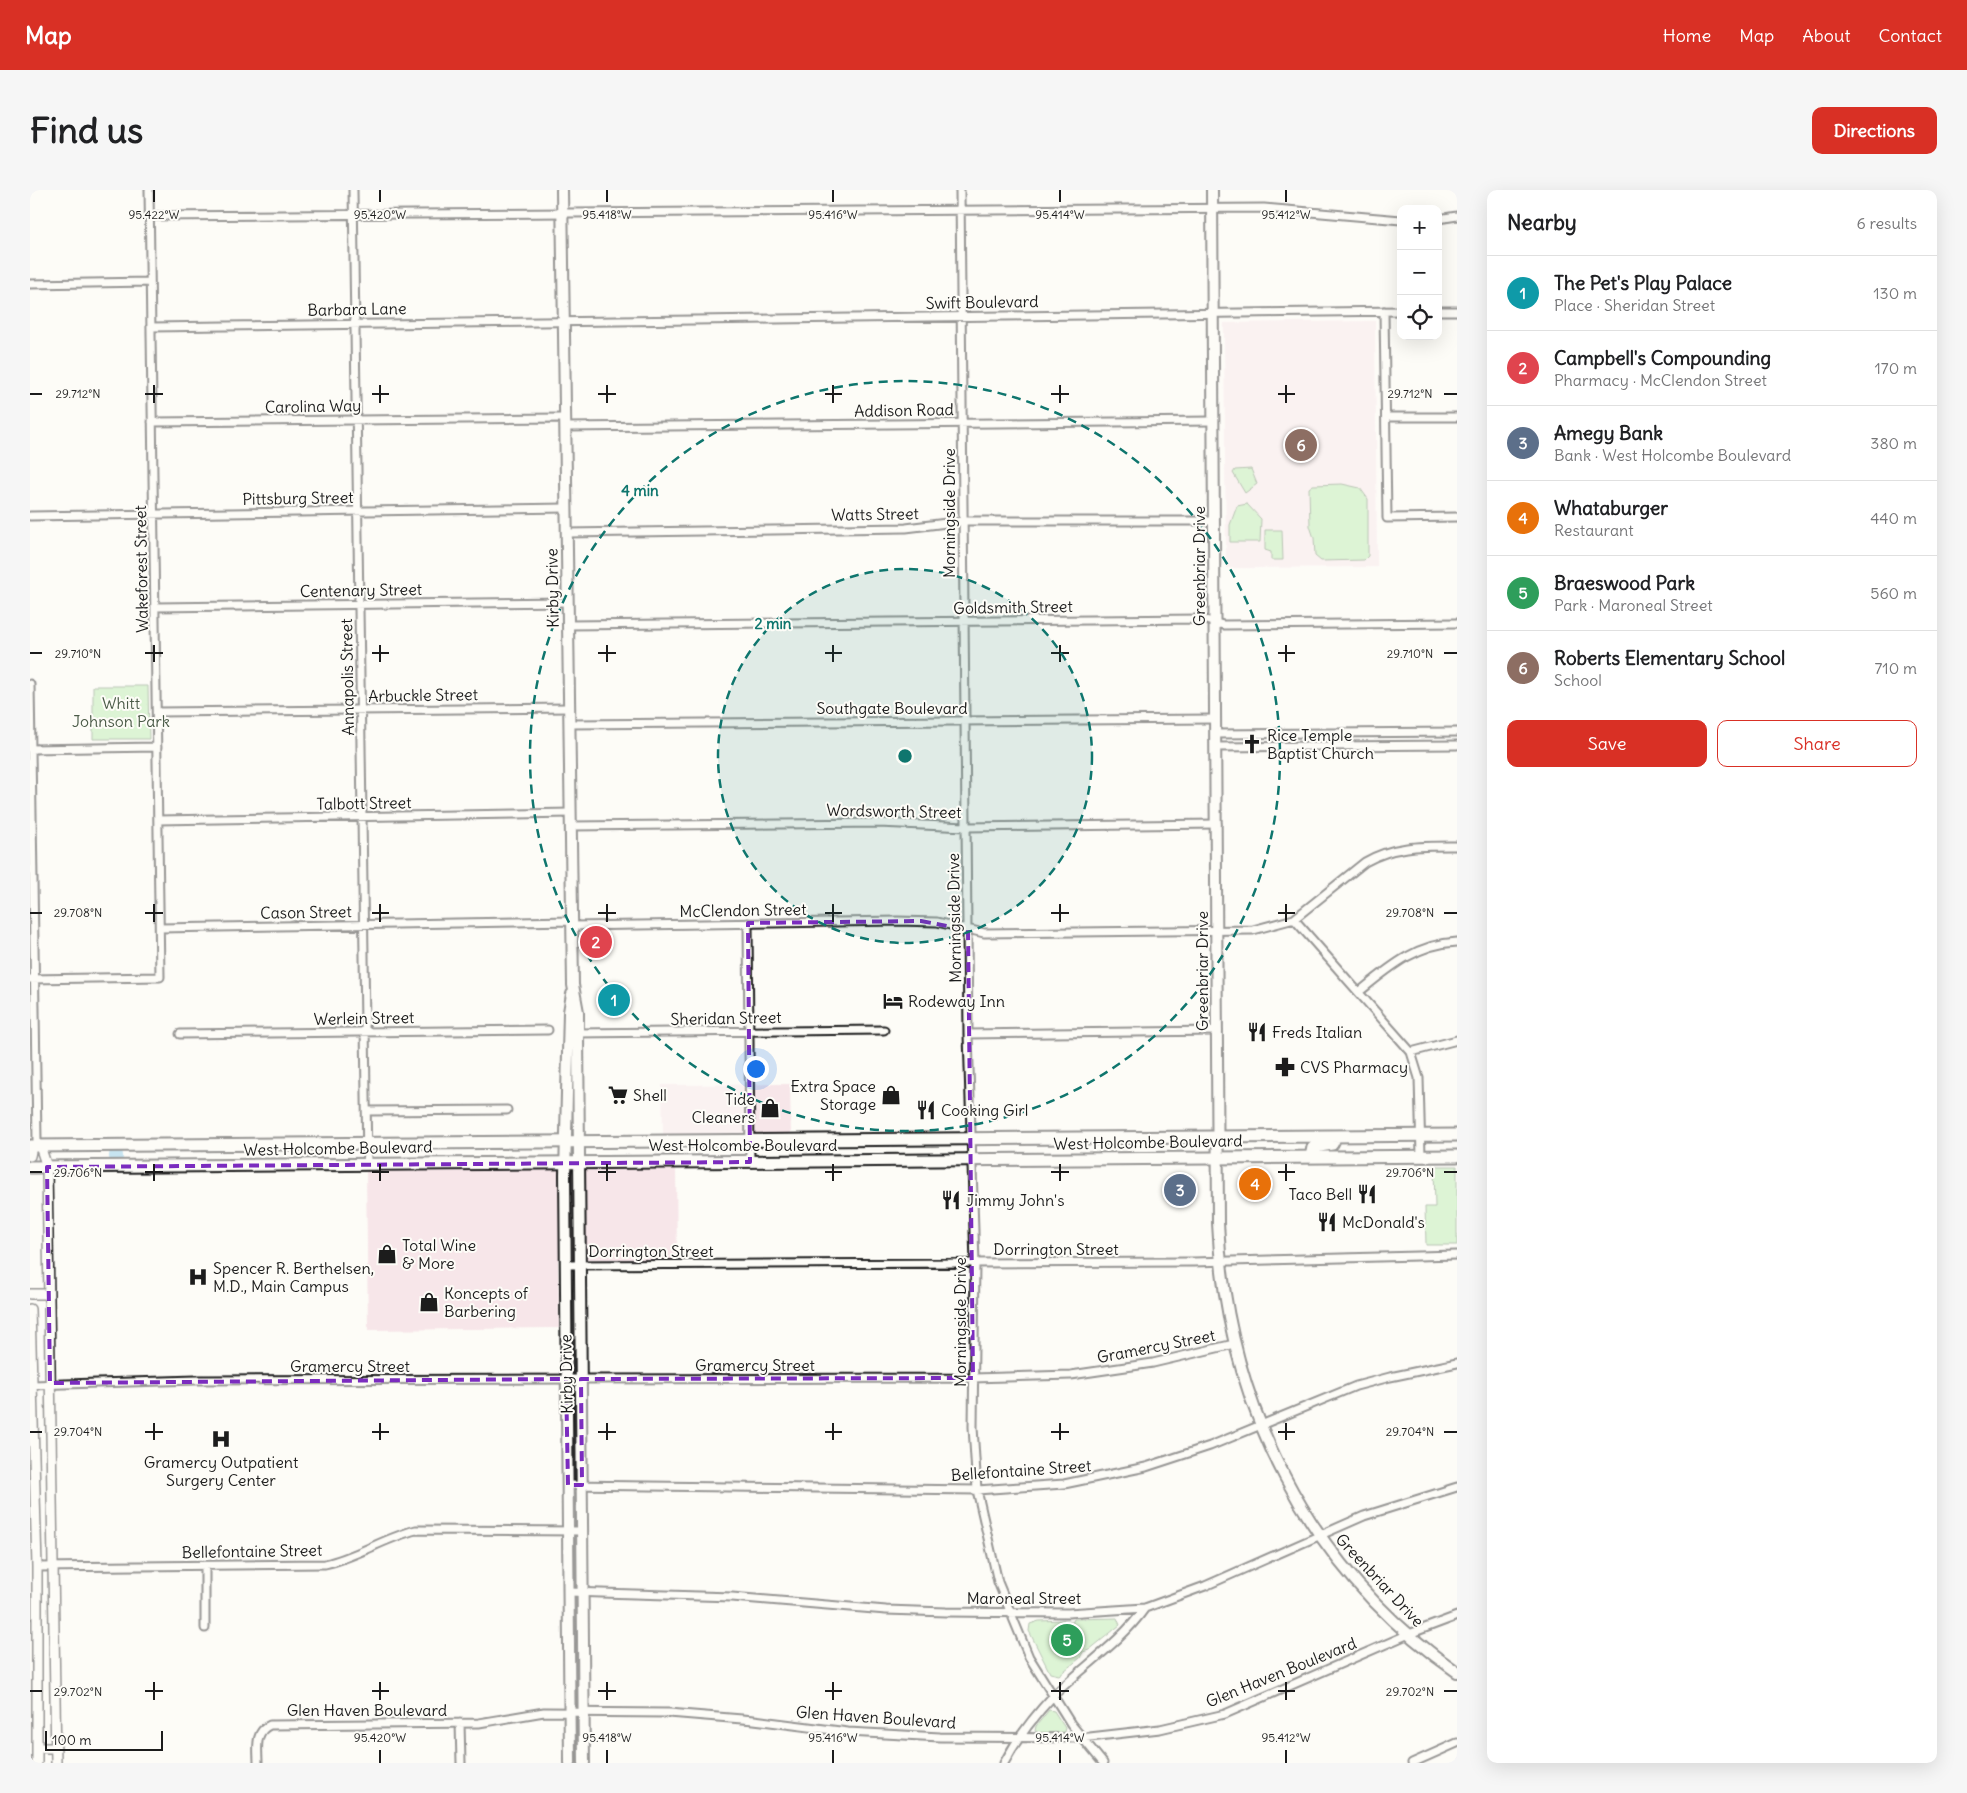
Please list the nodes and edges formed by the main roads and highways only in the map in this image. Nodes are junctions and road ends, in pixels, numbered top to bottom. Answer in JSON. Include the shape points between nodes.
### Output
{"nodes":[{"id":1,"x":562,"y":190,"type":"edge"},
{"id":2,"x":1212,"y":190,"type":"edge"},
{"id":3,"x":1457,"y":1135,"type":"edge"},
{"id":4,"x":1336,"y":1136,"type":"junction"},
{"id":5,"x":1218,"y":1137,"type":"junction"},
{"id":6,"x":572,"y":1141,"type":"junction"},
{"id":7,"x":34,"y":1147,"type":"edge"},
{"id":8,"x":1457,"y":1156,"type":"edge"},
{"id":9,"x":1218,"y":1157,"type":"junction"},
{"id":10,"x":1312,"y":1157,"type":"junction"},
{"id":11,"x":565,"y":1162,"type":"junction"},
{"id":12,"x":578,"y":1162,"type":"junction"},
{"id":13,"x":30,"y":1167,"type":"edge"},
{"id":14,"x":1457,"y":1672,"type":"edge"},
{"id":15,"x":570,"y":1763,"type":"edge"},
{"id":16,"x":584,"y":1763,"type":"edge"}],
"edges":[{"from":1,"to":6,"type":"main road","name":"Kirby Drive","via":[[573,986]]},
{"from":2,"to":5,"type":"main road","name":"Greenbriar Drive"},
{"from":3,"to":4,"type":"main road","name":"West Holcombe Boulevard"},
{"from":4,"to":5,"type":"main road","name":"West Holcombe Boulevard"},
{"from":4,"to":10,"type":"main road","via":[[1332,1144],[1313,1147]]},
{"from":5,"to":6,"type":"main road","name":"West Holcombe Boulevard"},
{"from":5,"to":9,"type":"main road","name":"Greenbriar Drive"},
{"from":6,"to":7,"type":"main road","name":"West Holcombe Boulevard"},
{"from":6,"to":11,"type":"main road","name":"Kirby Drive"},
{"from":6,"to":12,"type":"main road","name":"Kirby Drive"},
{"from":8,"to":10,"type":"main road","name":"West Holcombe Boulevard"},
{"from":9,"to":10,"type":"main road","name":"West Holcombe Boulevard"},
{"from":9,"to":12,"type":"main road","name":"West Holcombe Boulevard"},
{"from":9,"to":14,"type":"main road","name":"Greenbriar Drive","via":[[1220,1262],[1234,1344],[1260,1426],[1279,1468],[1318,1535],[1373,1600]]},
{"from":11,"to":12,"type":"main road","name":"West Holcombe Boulevard"},
{"from":11,"to":13,"type":"main road","name":"West Holcombe Boulevard"},
{"from":11,"to":15,"type":"main road","name":"Kirby Drive"},
{"from":12,"to":16,"type":"main road","name":"Kirby Drive"}]}
